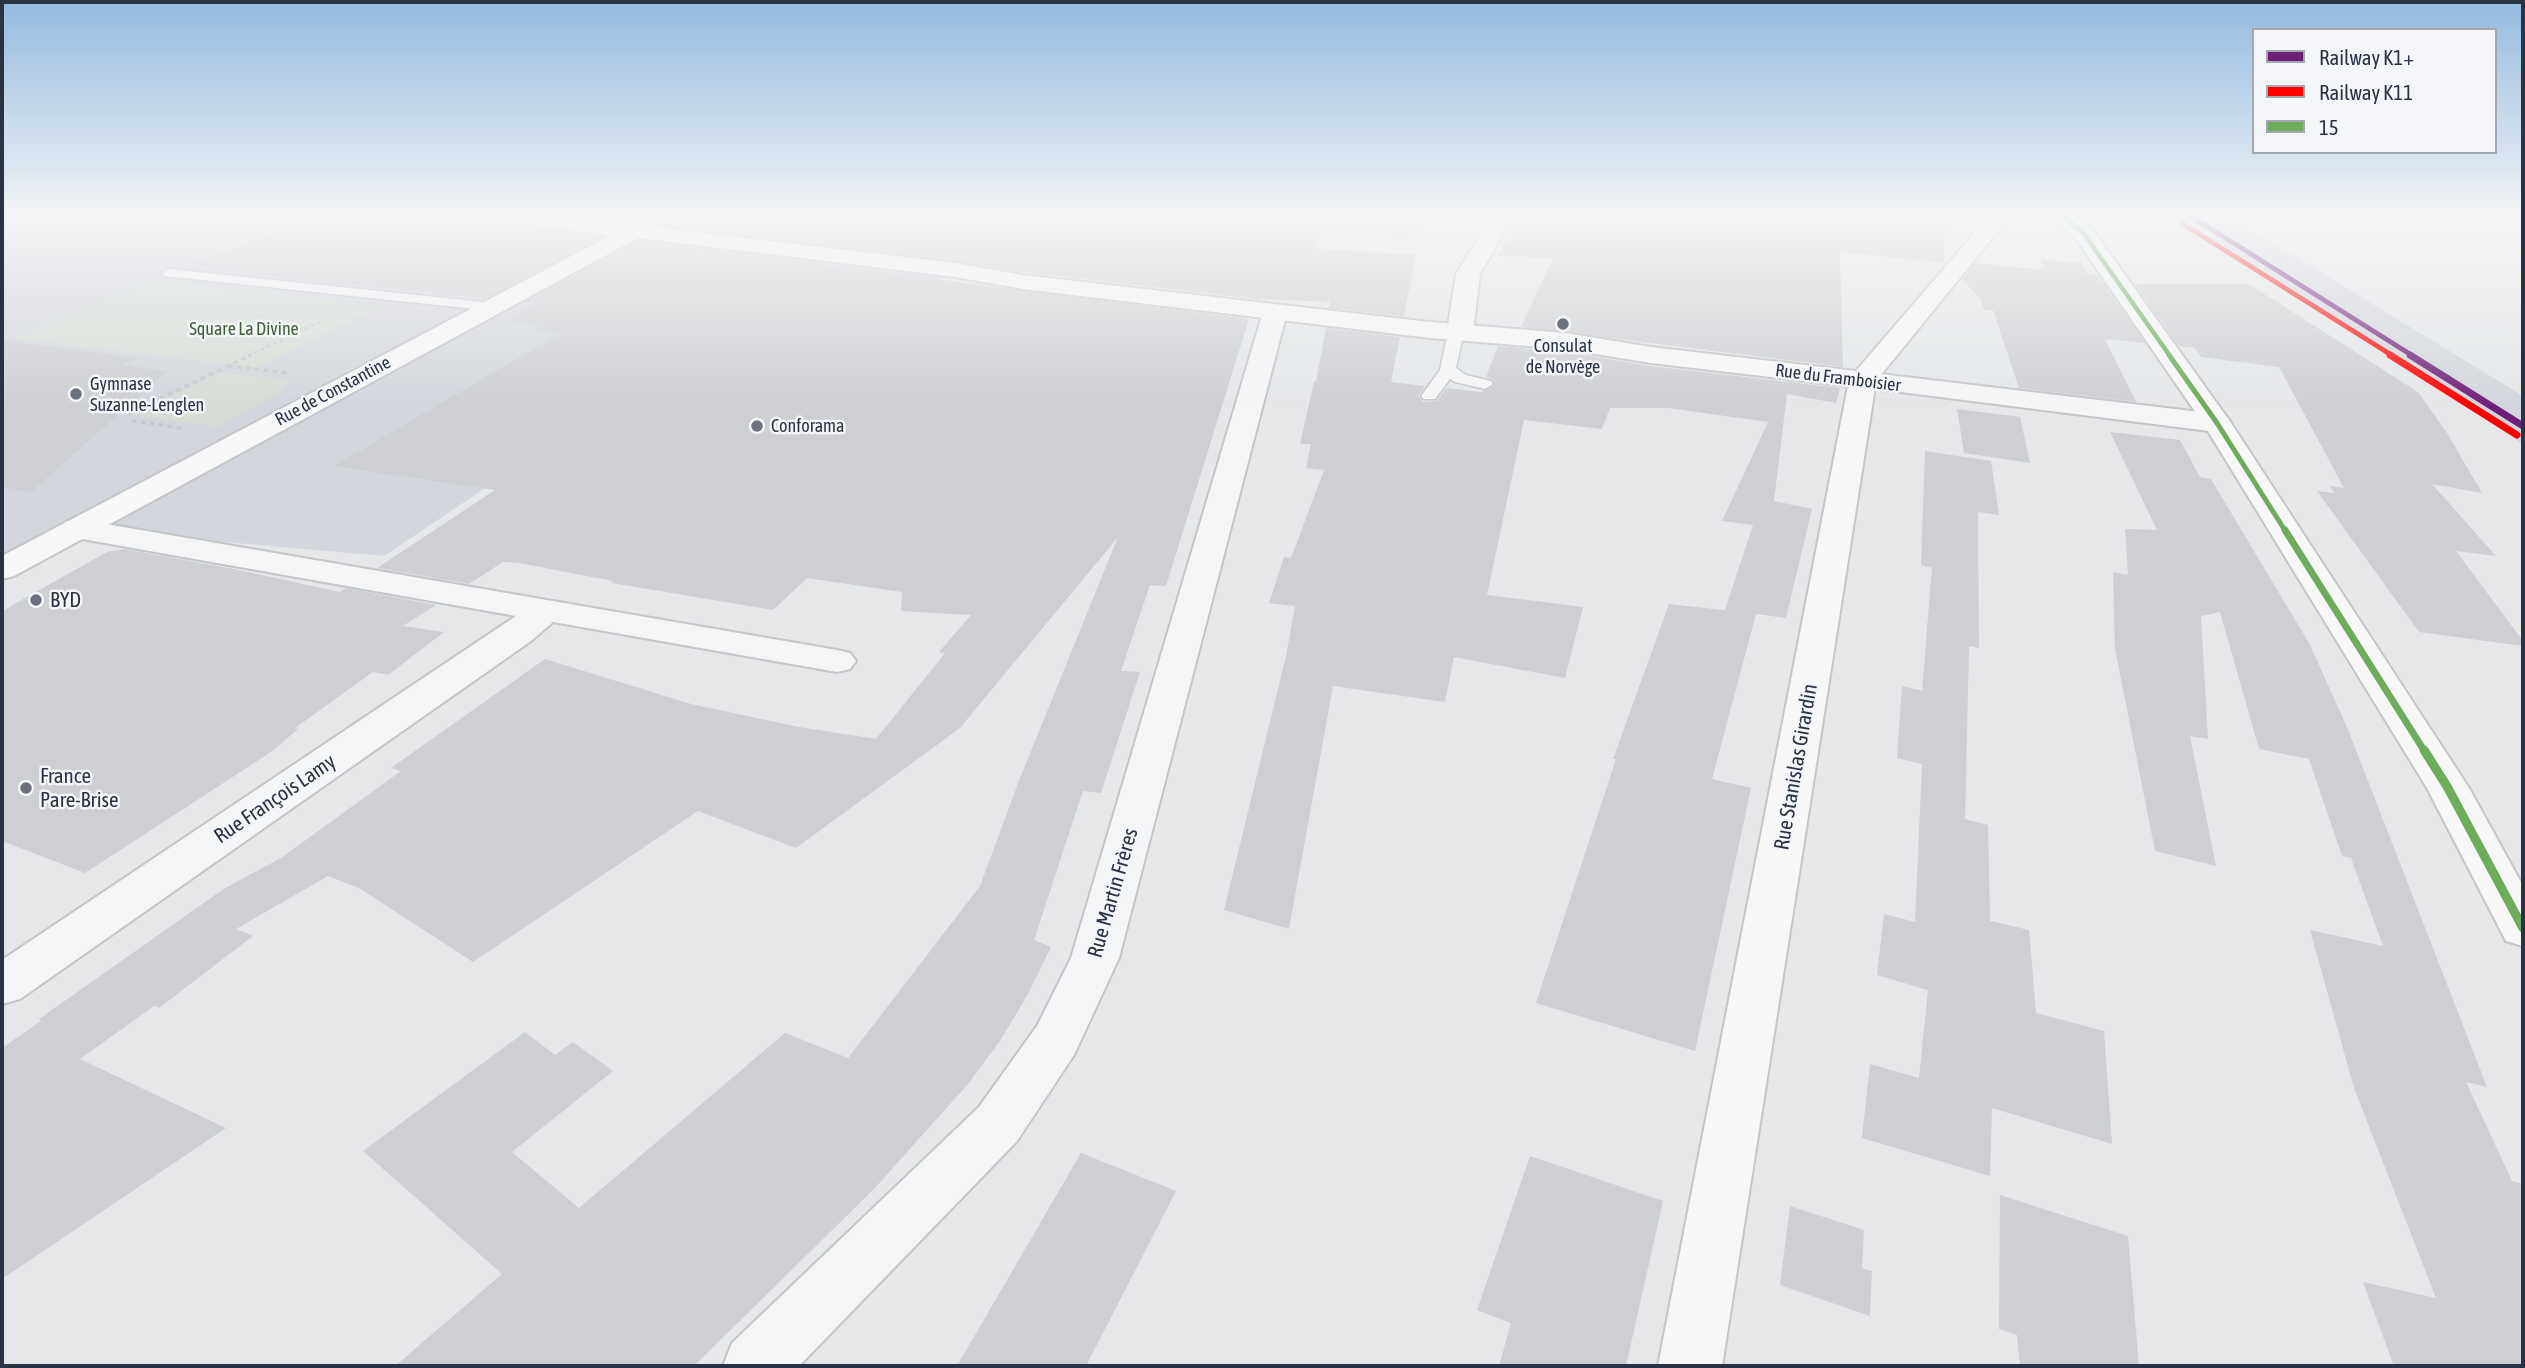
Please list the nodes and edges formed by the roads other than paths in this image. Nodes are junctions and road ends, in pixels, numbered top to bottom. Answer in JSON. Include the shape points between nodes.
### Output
{"nodes":[{"id":1,"x":224,"y":279,"type":"edge"},
{"id":2,"x":546,"y":279,"type":"edge"},
{"id":3,"x":1013,"y":279,"type":"edge"},
{"id":4,"x":1467,"y":279,"type":"edge"},
{"id":5,"x":1948,"y":279,"type":"edge"},
{"id":6,"x":2116,"y":279,"type":"edge"},
{"id":7,"x":493,"y":307,"type":"junction"},
{"id":8,"x":1275,"y":312,"type":"junction"},
{"id":9,"x":1460,"y":332,"type":"junction"},
{"id":10,"x":1448,"y":370,"type":"junction"},
{"id":11,"x":1863,"y":380,"type":"junction"},
{"id":12,"x":1485,"y":384,"type":"dead end"},
{"id":13,"x":1429,"y":397,"type":"dead end"},
{"id":14,"x":2217,"y":423,"type":"junction"},
{"id":15,"x":77,"y":529,"type":"junction"},
{"id":16,"x":2,"y":569,"type":"edge"},
{"id":17,"x":547,"y":609,"type":"junction"},
{"id":18,"x":837,"y":661,"type":"dead end"},
{"id":19,"x":2523,"y":928,"type":"edge"},
{"id":20,"x":2,"y":985,"type":"edge"},
{"id":21,"x":755,"y":1366,"type":"edge"},
{"id":22,"x":1690,"y":1366,"type":"edge"}],
"edges":[{"from":1,"to":7,"type":"lane"},
{"from":2,"to":7,"type":"street","name":"Rue de Constantine"},
{"from":3,"to":8,"type":"street","name":"Rue du Framboisier"},
{"from":4,"to":9,"type":"street"},
{"from":5,"to":11,"type":"street","name":"Rue Stanislas Girardin"},
{"from":6,"to":14,"type":"street"},
{"from":7,"to":15,"type":"street","name":"Rue de Constantine"},
{"from":8,"to":9,"type":"street","name":"Rue du Framboisier"},
{"from":8,"to":21,"type":"street","name":"Rue Martin Frères","via":[[1095,958],[1056,1040],[998,1124]]},
{"from":9,"to":10,"type":"lane"},
{"from":9,"to":11,"type":"street","name":"Rue du Framboisier"},
{"from":10,"to":12,"type":"lane","via":[[1461,379]]},
{"from":10,"to":13,"type":"lane"},
{"from":11,"to":14,"type":"street","name":"Rue du Framboisier"},
{"from":11,"to":22,"type":"street","name":"Rue Stanislas Girardin"},
{"from":14,"to":19,"type":"street","via":[[2448,788]]},
{"from":15,"to":16,"type":"street","name":"Rue de Constantine"},
{"from":15,"to":17,"type":"street"},
{"from":17,"to":18,"type":"street"},
{"from":17,"to":20,"type":"street","name":"Rue François Lamy","via":[[507,641]]}]}
